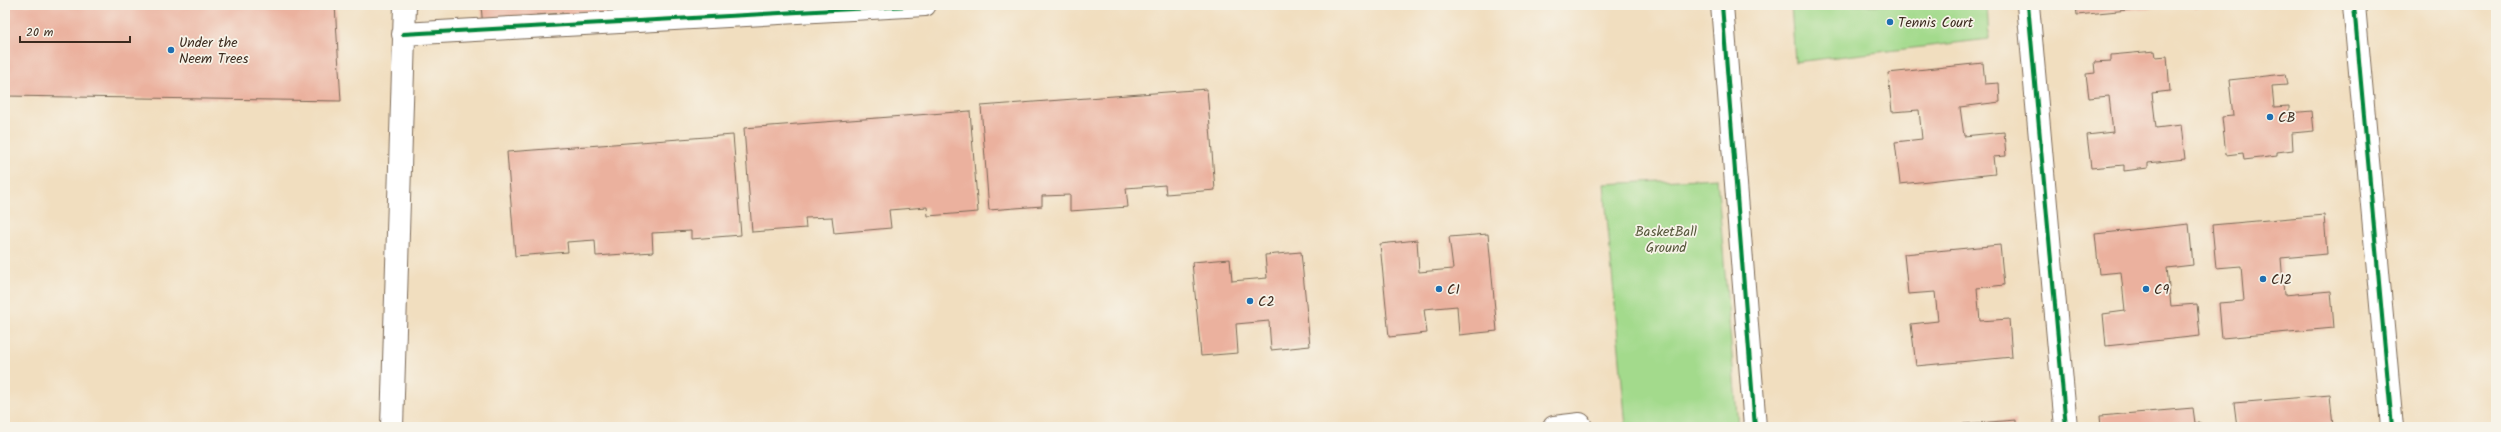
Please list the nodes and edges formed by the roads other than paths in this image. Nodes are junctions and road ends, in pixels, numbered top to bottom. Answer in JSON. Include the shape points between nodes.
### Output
{"nodes":[{"id":1,"x":405,"y":5,"type":"edge"},
{"id":2,"x":926,"y":5,"type":"edge"},
{"id":3,"x":1722,"y":5,"type":"edge"},
{"id":4,"x":2028,"y":5,"type":"edge"},
{"id":5,"x":2354,"y":5,"type":"edge"},
{"id":6,"x":403,"y":34,"type":"junction"},
{"id":7,"x":392,"y":427,"type":"edge"},
{"id":8,"x":1554,"y":427,"type":"edge"},
{"id":9,"x":1580,"y":427,"type":"edge"},
{"id":10,"x":1755,"y":427,"type":"edge"},
{"id":11,"x":2066,"y":427,"type":"edge"},
{"id":12,"x":2392,"y":427,"type":"edge"}],
"edges":[{"from":1,"to":6,"type":"street"},
{"from":2,"to":6,"type":"street"},
{"from":3,"to":10,"type":"street"},
{"from":4,"to":11,"type":"street"},
{"from":5,"to":12,"type":"street"},
{"from":6,"to":7,"type":"street"},
{"from":8,"to":9,"type":"street","via":[[1580,424]]}]}
